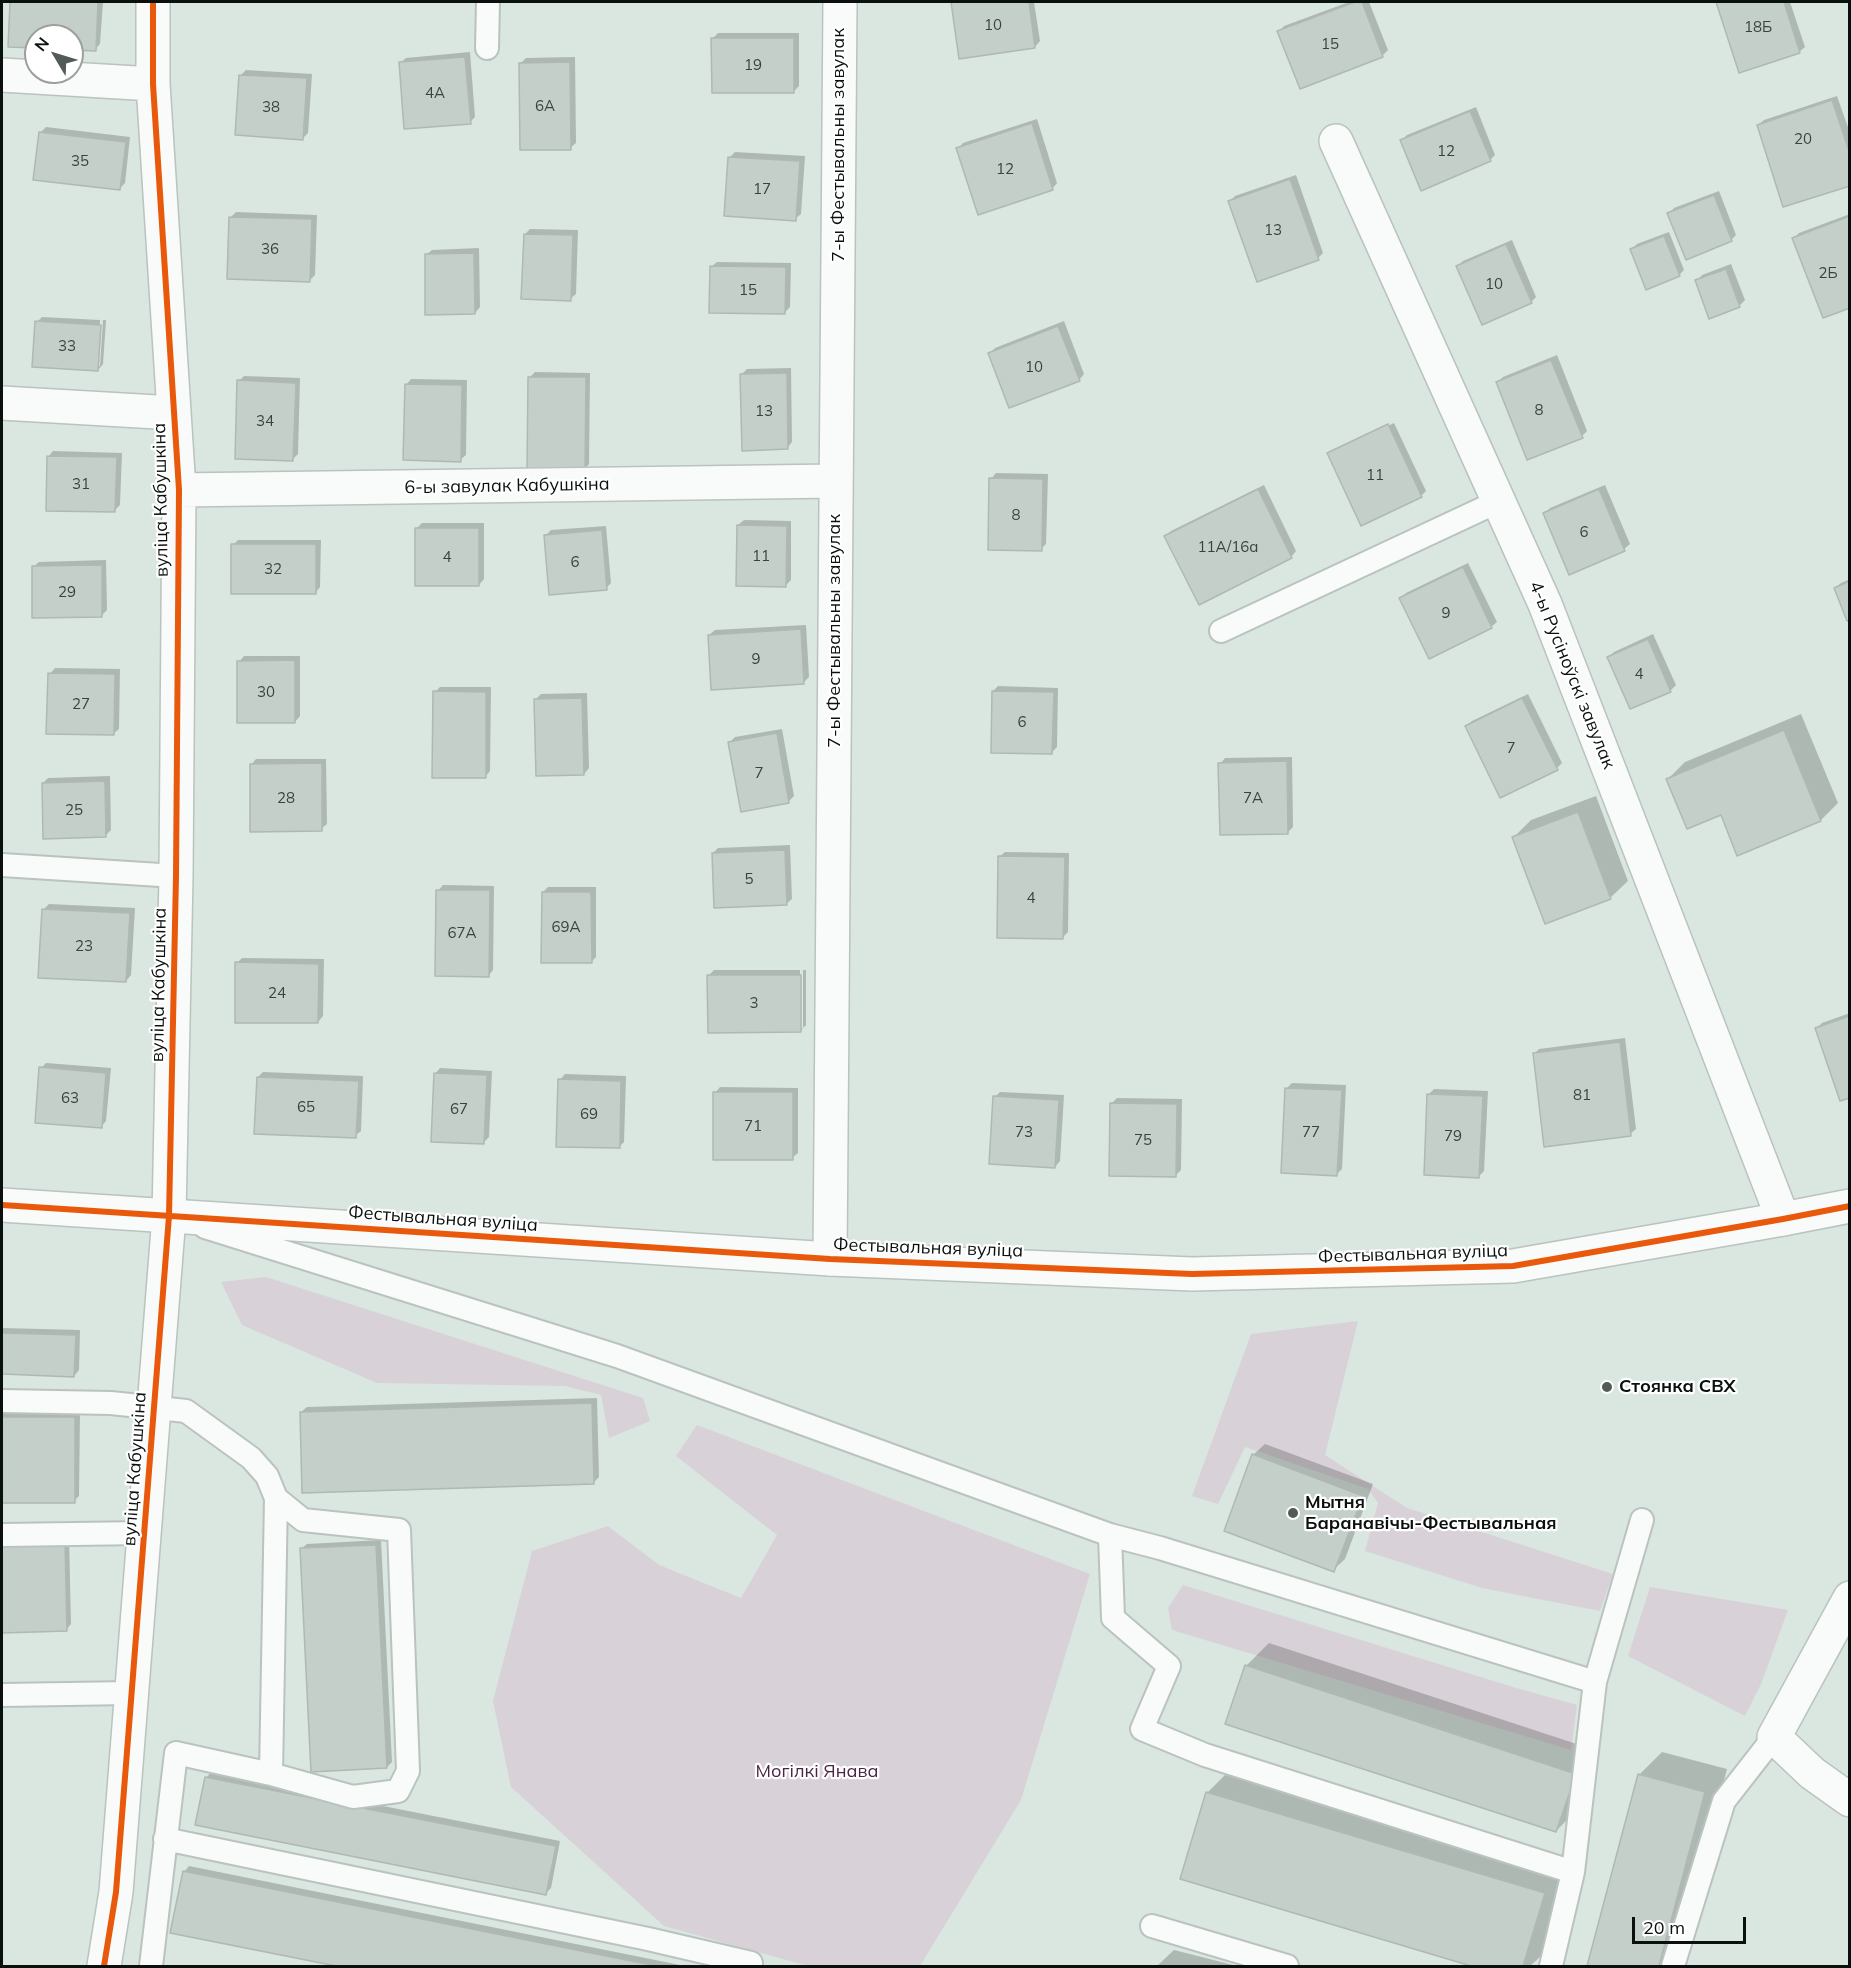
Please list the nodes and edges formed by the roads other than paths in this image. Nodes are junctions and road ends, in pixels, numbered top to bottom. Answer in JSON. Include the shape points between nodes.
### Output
{"nodes":[{"id":1,"x":153,"y":2,"type":"edge"},
{"id":2,"x":488,"y":2,"type":"edge"},
{"id":3,"x":840,"y":2,"type":"edge"},
{"id":4,"x":487,"y":48,"type":"dead end"},
{"id":5,"x":2,"y":75,"type":"edge"},
{"id":6,"x":153,"y":84,"type":"junction"},
{"id":7,"x":1336,"y":141,"type":"dead end"},
{"id":8,"x":2,"y":403,"type":"edge"},
{"id":9,"x":174,"y":413,"type":"junction"},
{"id":10,"x":836,"y":481,"type":"junction"},
{"id":11,"x":178,"y":490,"type":"junction"},
{"id":12,"x":1499,"y":501,"type":"junction"},
{"id":13,"x":1221,"y":631,"type":"dead end"},
{"id":14,"x":2,"y":865,"type":"edge"},
{"id":15,"x":176,"y":876,"type":"junction"},
{"id":16,"x":2,"y":1206,"type":"edge"},
{"id":17,"x":1850,"y":1206,"type":"edge"},
{"id":18,"x":169,"y":1216,"type":"junction"},
{"id":19,"x":1783,"y":1219,"type":"junction"},
{"id":20,"x":830,"y":1260,"type":"junction"},
{"id":21,"x":2,"y":1401,"type":"edge"},
{"id":22,"x":154,"y":1408,"type":"junction"},
{"id":23,"x":276,"y":1498,"type":"junction"},
{"id":24,"x":1642,"y":1520,"type":"dead end"},
{"id":25,"x":145,"y":1533,"type":"junction"},
{"id":26,"x":1110,"y":1534,"type":"junction"},
{"id":27,"x":2,"y":1535,"type":"edge"},
{"id":28,"x":1850,"y":1598,"type":"edge"},
{"id":29,"x":1595,"y":1682,"type":"junction"},
{"id":30,"x":132,"y":1693,"type":"junction"},
{"id":31,"x":2,"y":1695,"type":"edge"},
{"id":32,"x":1774,"y":1737,"type":"junction"},
{"id":33,"x":271,"y":1774,"type":"junction"},
{"id":34,"x":1850,"y":1800,"type":"edge"},
{"id":35,"x":165,"y":1839,"type":"junction"},
{"id":36,"x":1573,"y":1872,"type":"junction"},
{"id":37,"x":1152,"y":1926,"type":"dead end"},
{"id":38,"x":751,"y":1963,"type":"dead end"},
{"id":39,"x":104,"y":1966,"type":"edge"},
{"id":40,"x":151,"y":1966,"type":"edge"},
{"id":41,"x":156,"y":1966,"type":"edge"},
{"id":42,"x":1287,"y":1966,"type":"edge"},
{"id":43,"x":1551,"y":1966,"type":"edge"},
{"id":44,"x":1673,"y":1966,"type":"edge"}],
"edges":[{"from":1,"to":6,"type":"street","name":"вуліца Кабушкіна"},
{"from":2,"to":4,"type":"lane"},
{"from":3,"to":10,"type":"street","name":"7-ы Фестывальны завулак"},
{"from":5,"to":6,"type":"street"},
{"from":6,"to":9,"type":"street","name":"вуліца Кабушкіна"},
{"from":7,"to":12,"type":"street","name":"4-ы Русіноўскі завулак"},
{"from":8,"to":9,"type":"street"},
{"from":9,"to":11,"type":"street","name":"вуліца Кабушкіна"},
{"from":10,"to":11,"type":"street","name":"6-ы завулак Кабушкіна"},
{"from":10,"to":20,"type":"street","name":"7-ы Фестывальны завулак"},
{"from":11,"to":15,"type":"street","name":"вуліца Кабушкіна"},
{"from":12,"to":13,"type":"lane"},
{"from":12,"to":19,"type":"street","name":"4-ы Русіноўскі завулак","via":[[1545,604]]},
{"from":14,"to":15,"type":"lane"},
{"from":15,"to":18,"type":"street","name":"вуліца Кабушкіна"},
{"from":16,"to":18,"type":"street","name":"Фестывальная вуліца"},
{"from":17,"to":19,"type":"street","name":"Фестывальная вуліца"},
{"from":18,"to":20,"type":"street","name":"Фестывальная вуліца"},
{"from":18,"to":22,"type":"street","name":"вуліца Кабушкіна"},
{"from":18,"to":26,"type":"lane","via":[[617,1356]]},
{"from":19,"to":20,"type":"street","name":"Фестывальная вуліца","via":[[1513,1266],[1192,1274]]},
{"from":21,"to":22,"type":"lane","via":[[111,1403]]},
{"from":22,"to":23,"type":"lane","via":[[186,1411],[251,1458],[267,1476]]},
{"from":22,"to":25,"type":"street","name":"вуліца Кабушкіна"},
{"from":23,"to":33,"type":"lane"},
{"from":23,"to":33,"type":"lane","via":[[303,1520],[399,1530],[408,1771],[398,1791],[353,1797]]},
{"from":24,"to":29,"type":"lane"},
{"from":25,"to":27,"type":"lane"},
{"from":25,"to":30,"type":"street","name":"вуліца Кабушкіна"},
{"from":26,"to":29,"type":"lane"},
{"from":26,"to":36,"type":"lane","via":[[1113,1618],[1169,1666],[1142,1729],[1205,1755]]},
{"from":28,"to":32,"type":"street"},
{"from":29,"to":36,"type":"lane"},
{"from":30,"to":31,"type":"lane"},
{"from":30,"to":39,"type":"street","name":"вуліца Кабушкіна","via":[[116,1892]]},
{"from":32,"to":34,"type":"street","via":[[1812,1773]]},
{"from":32,"to":44,"type":"lane","via":[[1724,1801]]},
{"from":33,"to":35,"type":"lane","via":[[176,1753]]},
{"from":35,"to":38,"type":"lane"},
{"from":35,"to":40,"type":"lane"},
{"from":36,"to":43,"type":"lane"},
{"from":37,"to":42,"type":"lane"},
{"from":40,"to":41,"type":"lane"}]}
